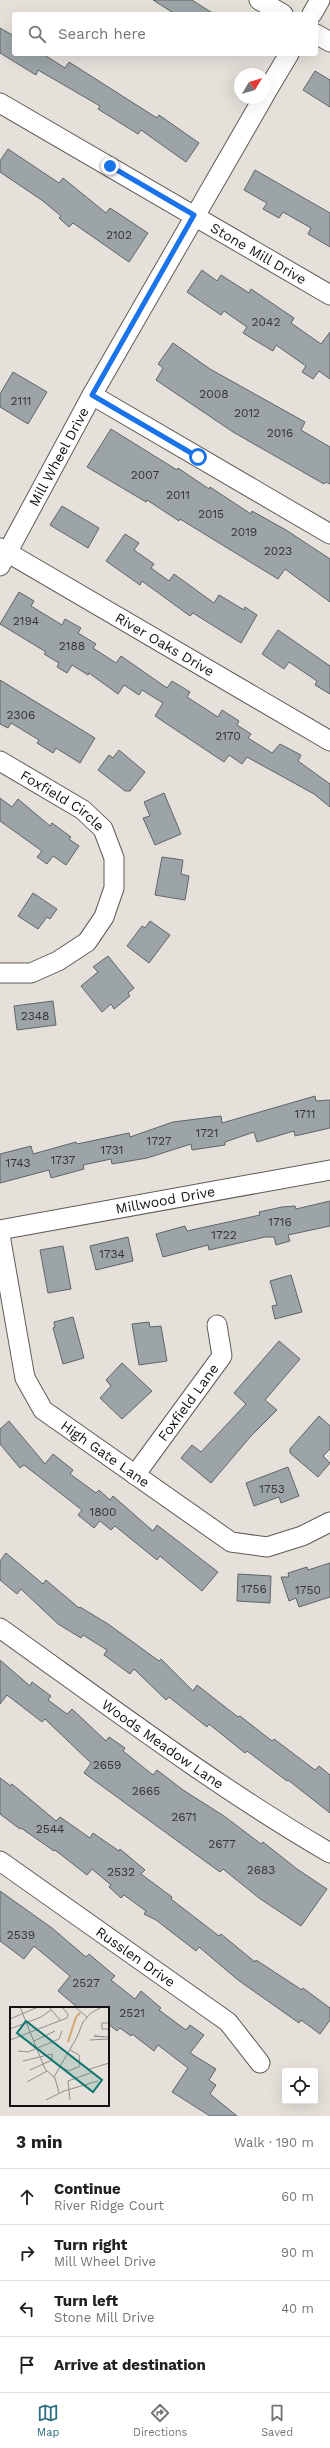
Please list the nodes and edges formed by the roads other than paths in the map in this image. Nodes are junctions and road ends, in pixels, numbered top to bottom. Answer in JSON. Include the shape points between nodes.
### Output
{"nodes":[{"id":1,"x":259,"y":0,"type":"edge"},
{"id":2,"x":320,"y":0,"type":"edge"},
{"id":3,"x":280,"y":12,"type":"edge"},
{"id":4,"x":313,"y":12,"type":"edge"},
{"id":5,"x":318,"y":35,"type":"edge"},
{"id":6,"x":330,"y":42,"type":"edge"},
{"id":7,"x":288,"y":56,"type":"edge"},
{"id":8,"x":270,"y":85,"type":"edge"},
{"id":9,"x":0,"y":103,"type":"edge"},
{"id":10,"x":259,"y":104,"type":"edge"},
{"id":11,"x":194,"y":215,"type":"junction"},
{"id":12,"x":330,"y":295,"type":"edge"},
{"id":13,"x":92,"y":395,"type":"junction"},
{"id":14,"x":330,"y":534,"type":"edge"},
{"id":15,"x":3,"y":556,"type":"edge"},
{"id":16,"x":330,"y":741,"type":"edge"},
{"id":17,"x":0,"y":761,"type":"edge"},
{"id":18,"x":0,"y":973,"type":"edge"},
{"id":19,"x":330,"y":1170,"type":"edge"},
{"id":20,"x":0,"y":1230,"type":"edge"},
{"id":21,"x":0,"y":1235,"type":"edge"},
{"id":22,"x":217,"y":1325,"type":"dead end"},
{"id":23,"x":135,"y":1475,"type":"junction"},
{"id":24,"x":330,"y":1522,"type":"edge"},
{"id":25,"x":0,"y":1628,"type":"edge"},
{"id":26,"x":330,"y":1853,"type":"edge"},
{"id":27,"x":0,"y":1861,"type":"edge"},
{"id":28,"x":260,"y":2063,"type":"dead end"}],
"edges":[{"from":1,"to":3,"type":"street"},
{"from":2,"to":4,"type":"street"},
{"from":5,"to":6,"type":"street"},
{"from":7,"to":8,"type":"street","name":"Mill Wheel Drive"},
{"from":9,"to":11,"type":"street","name":"Stone Mill Drive"},
{"from":10,"to":11,"type":"street","name":"Mill Wheel Drive"},
{"from":11,"to":12,"type":"street","name":"Stone Mill Drive"},
{"from":11,"to":13,"type":"street","name":"Mill Wheel Drive"},
{"from":13,"to":14,"type":"street"},
{"from":13,"to":15,"type":"street","name":"Mill Wheel Drive"},
{"from":15,"to":16,"type":"street","name":"River Oaks Drive"},
{"from":17,"to":18,"type":"street","name":"Foxfield Circle","via":[[83,810],[103,829],[114,858],[114,888],[104,917],[87,942],[58,961],[31,972]]},
{"from":19,"to":20,"type":"street","name":"Millwood Drive"},
{"from":21,"to":23,"type":"street","name":"High Gate Lane","via":[[25,1378],[43,1410]]},
{"from":22,"to":23,"type":"street","name":"Foxfield Lane","via":[[222,1356]]},
{"from":23,"to":24,"type":"street","name":"High Gate Lane","via":[[231,1542],[267,1547],[302,1536]]},
{"from":25,"to":26,"type":"street","name":"Woods Meadow Lane","via":[[138,1727],[291,1830]]},
{"from":27,"to":28,"type":"street","name":"Russlen Drive","via":[[228,2022]]}]}
